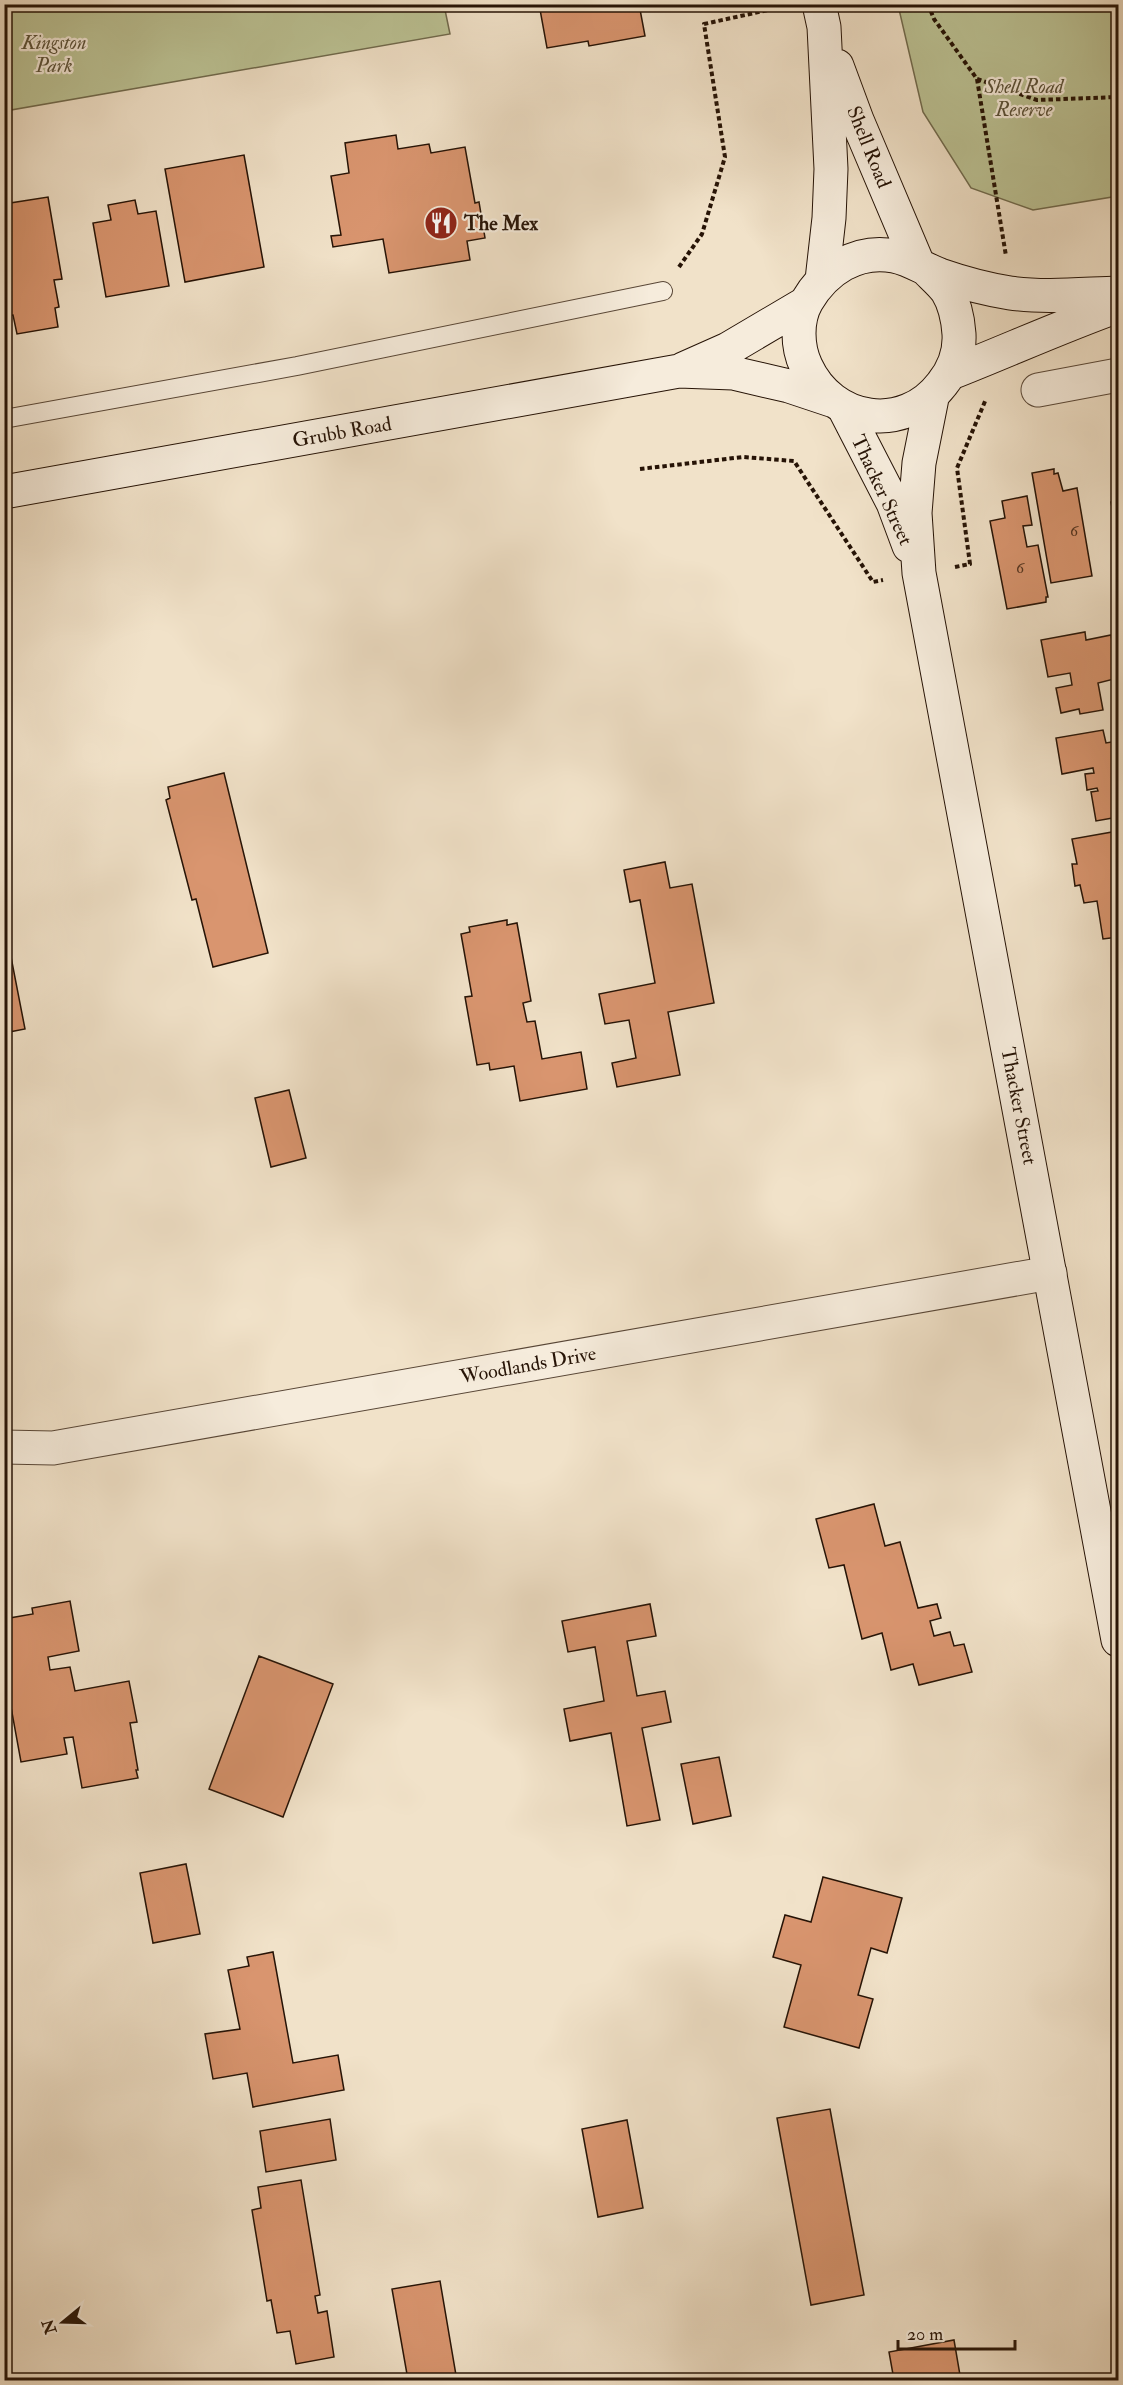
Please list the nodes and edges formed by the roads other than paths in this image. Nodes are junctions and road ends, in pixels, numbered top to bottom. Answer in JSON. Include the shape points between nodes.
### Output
{"nodes":[{"id":1,"x":822,"y":16,"type":"edge"},
{"id":2,"x":923,"y":268,"type":"junction"},
{"id":3,"x":663,"y":291,"type":"road end"},
{"id":4,"x":814,"y":291,"type":"junction"},
{"id":5,"x":1119,"y":293,"type":"edge"},
{"id":6,"x":1119,"y":306,"type":"edge"},
{"id":7,"x":679,"y":371,"type":"junction"},
{"id":8,"x":1119,"y":375,"type":"edge"},
{"id":9,"x":941,"y":385,"type":"junction"},
{"id":10,"x":1038,"y":390,"type":"dead end"},
{"id":11,"x":838,"y":404,"type":"junction"},
{"id":12,"x":4,"y":419,"type":"edge"},
{"id":13,"x":4,"y":492,"type":"edge"},
{"id":14,"x":919,"y":573,"type":"junction"},
{"id":15,"x":1050,"y":1273,"type":"junction"},
{"id":16,"x":4,"y":1447,"type":"edge"},
{"id":17,"x":1119,"y":1640,"type":"edge"}],
"edges":[{"from":1,"to":2,"type":"street","name":"Shell Road","via":[[857,120]]},
{"from":1,"to":4,"type":"street","name":"Shell Road","via":[[831,169],[829,218]]},
{"from":2,"to":4,"type":"street","via":[[893,256],[867,256],[842,264]]},
{"from":2,"to":5,"type":"street","via":[[970,285],[1013,293]]},
{"from":2,"to":9,"type":"street","via":[[947,292],[958,318],[960,346]]},
{"from":3,"to":12,"type":"lane","via":[[297,366]]},
{"from":4,"to":7,"type":"street","name":"Grubb Road","via":[[728,349]]},
{"from":4,"to":11,"type":"street","via":[[799,329],[802,356],[813,380]]},
{"from":6,"to":9,"type":"street","via":[[1073,322]]},
{"from":7,"to":11,"type":"street","name":"Grubb Road","via":[[733,373],[789,386]]},
{"from":7,"to":13,"type":"street","name":"Grubb Road"},
{"from":8,"to":10,"type":"street"},
{"from":9,"to":11,"type":"street","via":[[912,410],[889,416],[866,415]]},
{"from":9,"to":14,"type":"street","name":"Thacker Street","via":[[919,463],[915,513]]},
{"from":11,"to":14,"type":"street","name":"Thacker Street","via":[[892,503]]},
{"from":14,"to":15,"type":"street","name":"Thacker Street"},
{"from":15,"to":16,"type":"street","name":"Woodlands Drive","via":[[53,1448]]},
{"from":15,"to":17,"type":"street","name":"Thacker Street"}]}
